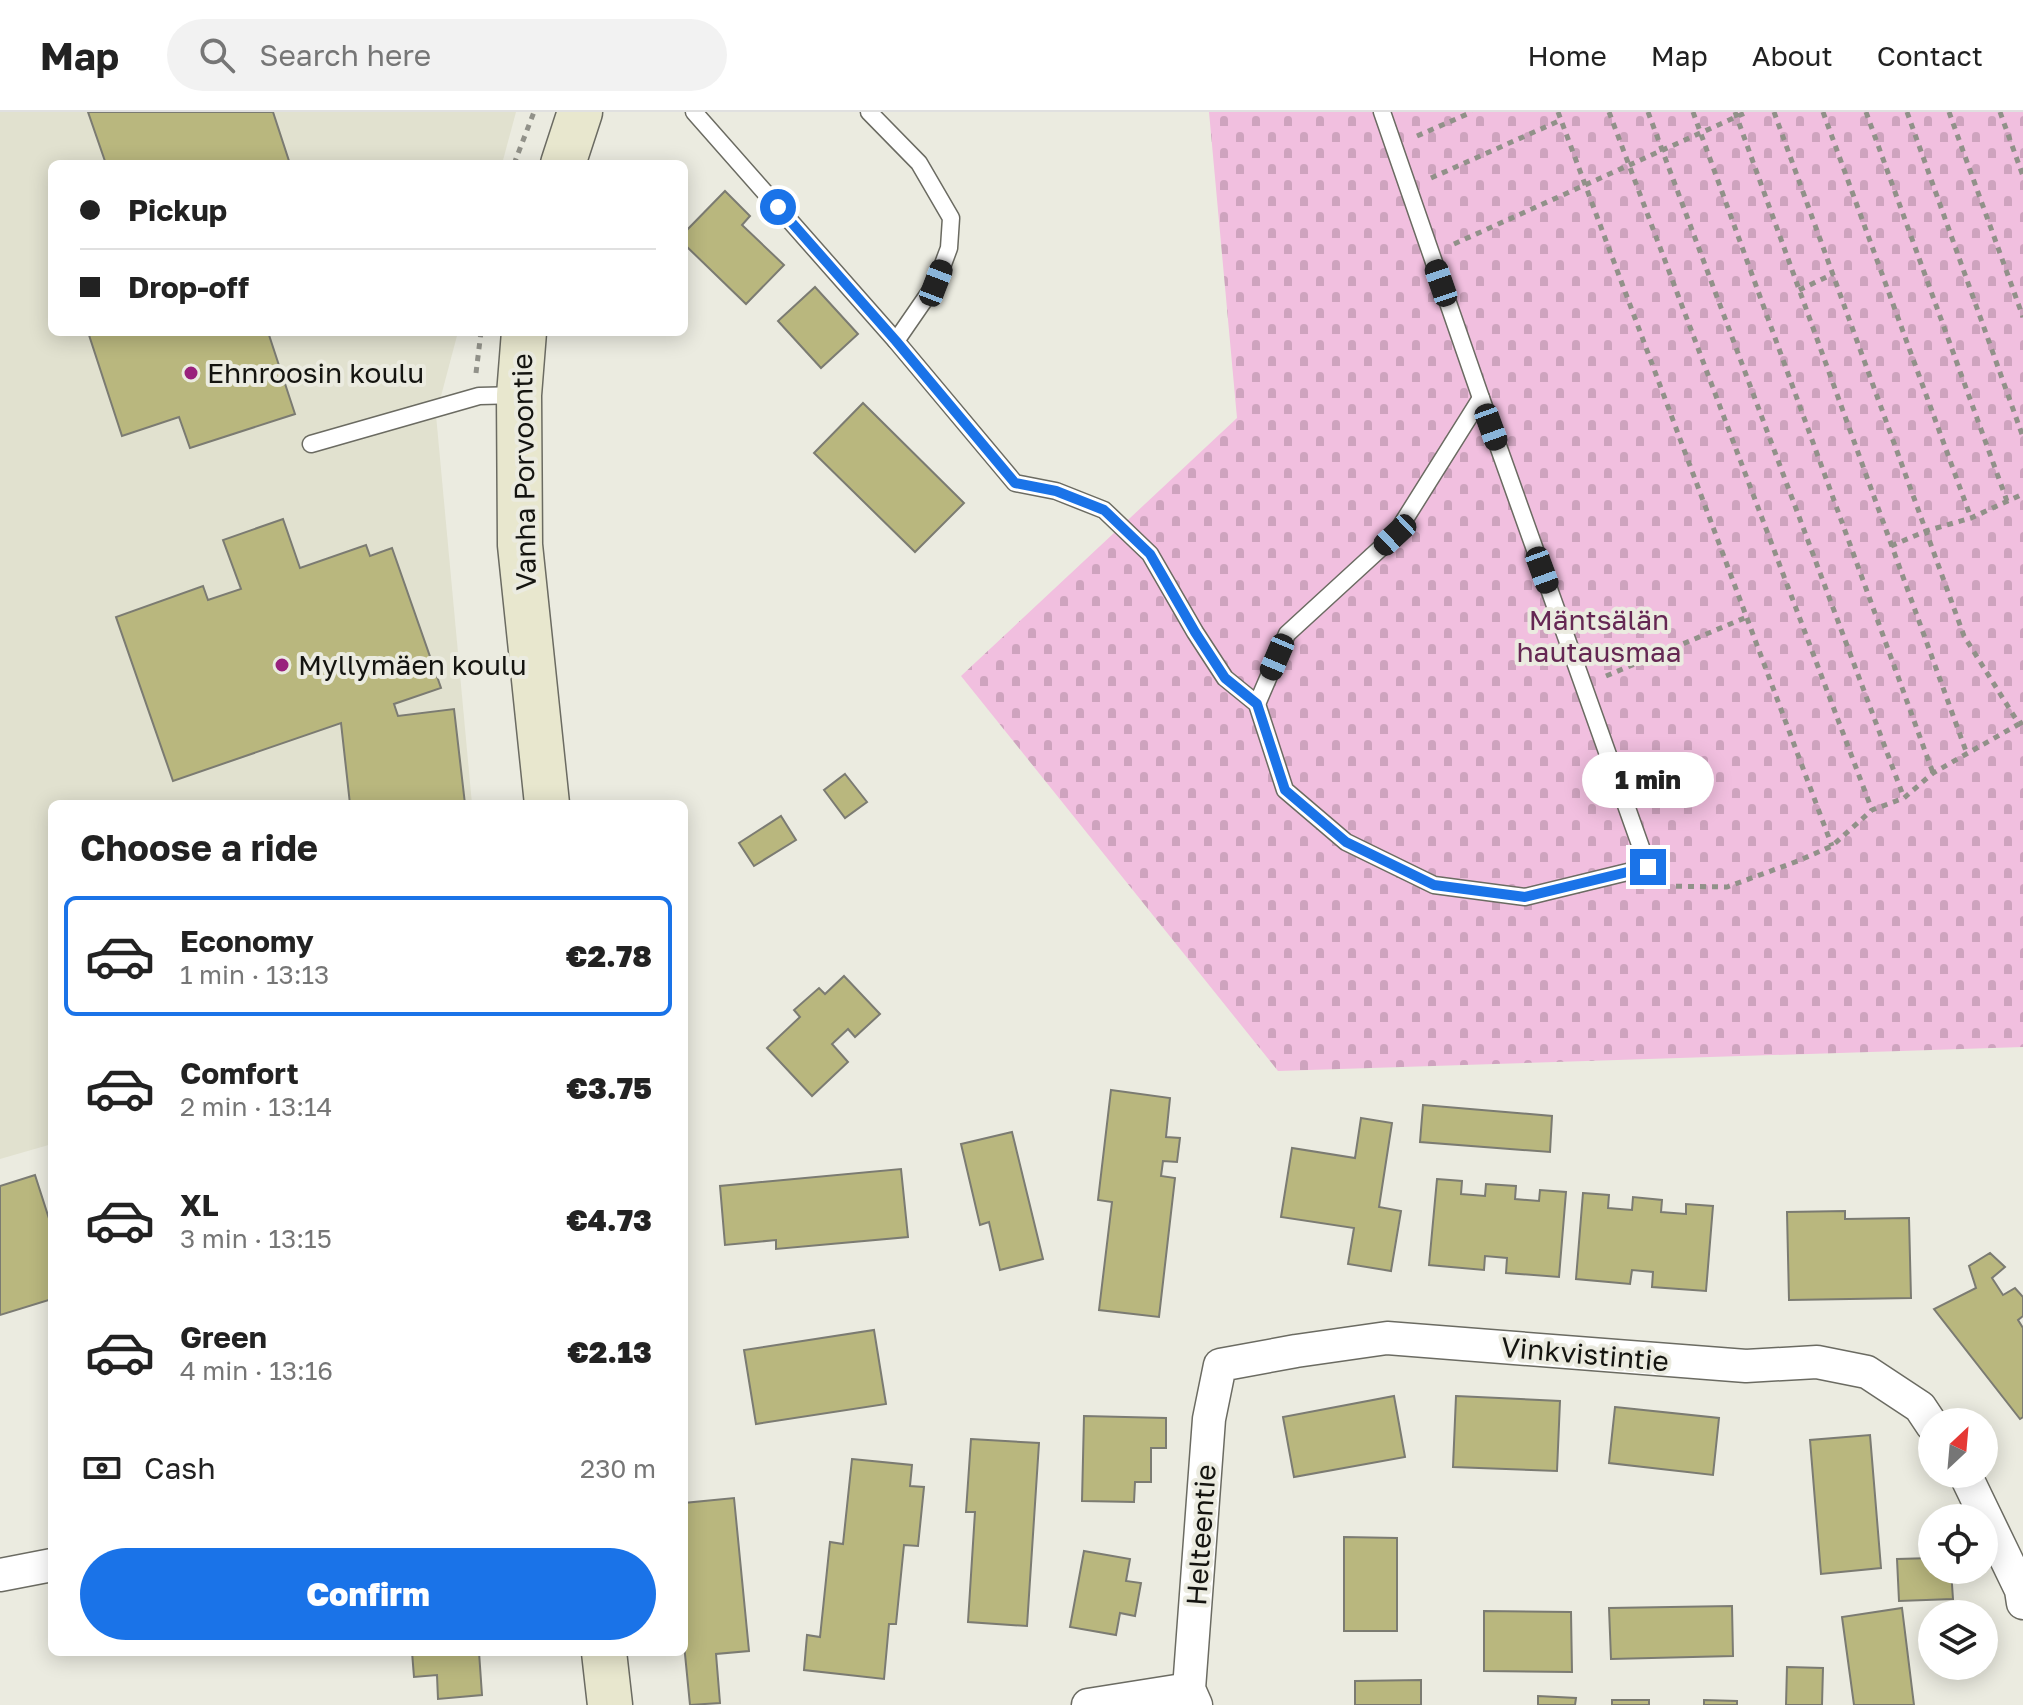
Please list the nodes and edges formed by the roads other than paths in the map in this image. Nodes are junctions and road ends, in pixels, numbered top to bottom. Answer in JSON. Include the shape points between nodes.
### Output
{"nodes":[{"id":1,"x":580,"y":112,"type":"edge"},
{"id":2,"x":694,"y":112,"type":"edge"},
{"id":3,"x":869,"y":112,"type":"edge"},
{"id":4,"x":1382,"y":112,"type":"edge"},
{"id":5,"x":564,"y":160,"type":"edge"},
{"id":6,"x":524,"y":336,"type":"edge"},
{"id":7,"x":896,"y":341,"type":"junction"},
{"id":8,"x":519,"y":395,"type":"junction"},
{"id":9,"x":1481,"y":398,"type":"junction"},
{"id":10,"x":311,"y":444,"type":"dead end"},
{"id":11,"x":1257,"y":704,"type":"junction"},
{"id":12,"x":547,"y":800,"type":"edge"},
{"id":13,"x":1220,"y":1365,"type":"joint"},
{"id":14,"x":1921,"y":1408,"type":"edge"},
{"id":15,"x":1972,"y":1488,"type":"edge"},
{"id":16,"x":48,"y":1566,"type":"edge"},
{"id":17,"x":0,"y":1575,"type":"edge"},
{"id":18,"x":2023,"y":1603,"type":"edge"},
{"id":19,"x":604,"y":1656,"type":"edge"},
{"id":20,"x":1192,"y":1697,"type":"edge"},
{"id":21,"x":610,"y":1705,"type":"edge"},
{"id":22,"x":1088,"y":1705,"type":"edge"}],
"edges":[{"from":1,"to":5,"type":"main road"},
{"from":2,"to":7,"type":"lane"},
{"from":3,"to":7,"type":"lane","via":[[919,163],[951,218],[949,248],[936,283]]},
{"from":4,"to":9,"type":"lane"},
{"from":6,"to":8,"type":"main road","name":"Vanha Porvoontie"},
{"from":7,"to":11,"type":"lane","via":[[1015,483],[1056,491],[1104,510],[1150,554],[1225,678]]},
{"from":8,"to":10,"type":"lane","via":[[479,396]]},
{"from":8,"to":12,"type":"main road","name":"Vanha Porvoontie","via":[[520,545]]},
{"from":9,"to":11,"type":"lane","via":[[1395,535],[1287,634]]},
{"from":9,"to":11,"type":"lane","via":[[1648,867],[1525,897],[1434,885],[1346,842],[1285,790]]},
{"from":13,"to":14,"type":"street","name":"Vinkvistintie","via":[[1387,1338],[1746,1366],[1817,1362],[1867,1372]]},
{"from":13,"to":20,"type":"street","name":"Helteentie","via":[[1209,1419]]},
{"from":15,"to":18,"type":"street"},
{"from":16,"to":17,"type":"street"},
{"from":19,"to":21,"type":"main road"},
{"from":20,"to":22,"type":"street"}]}
